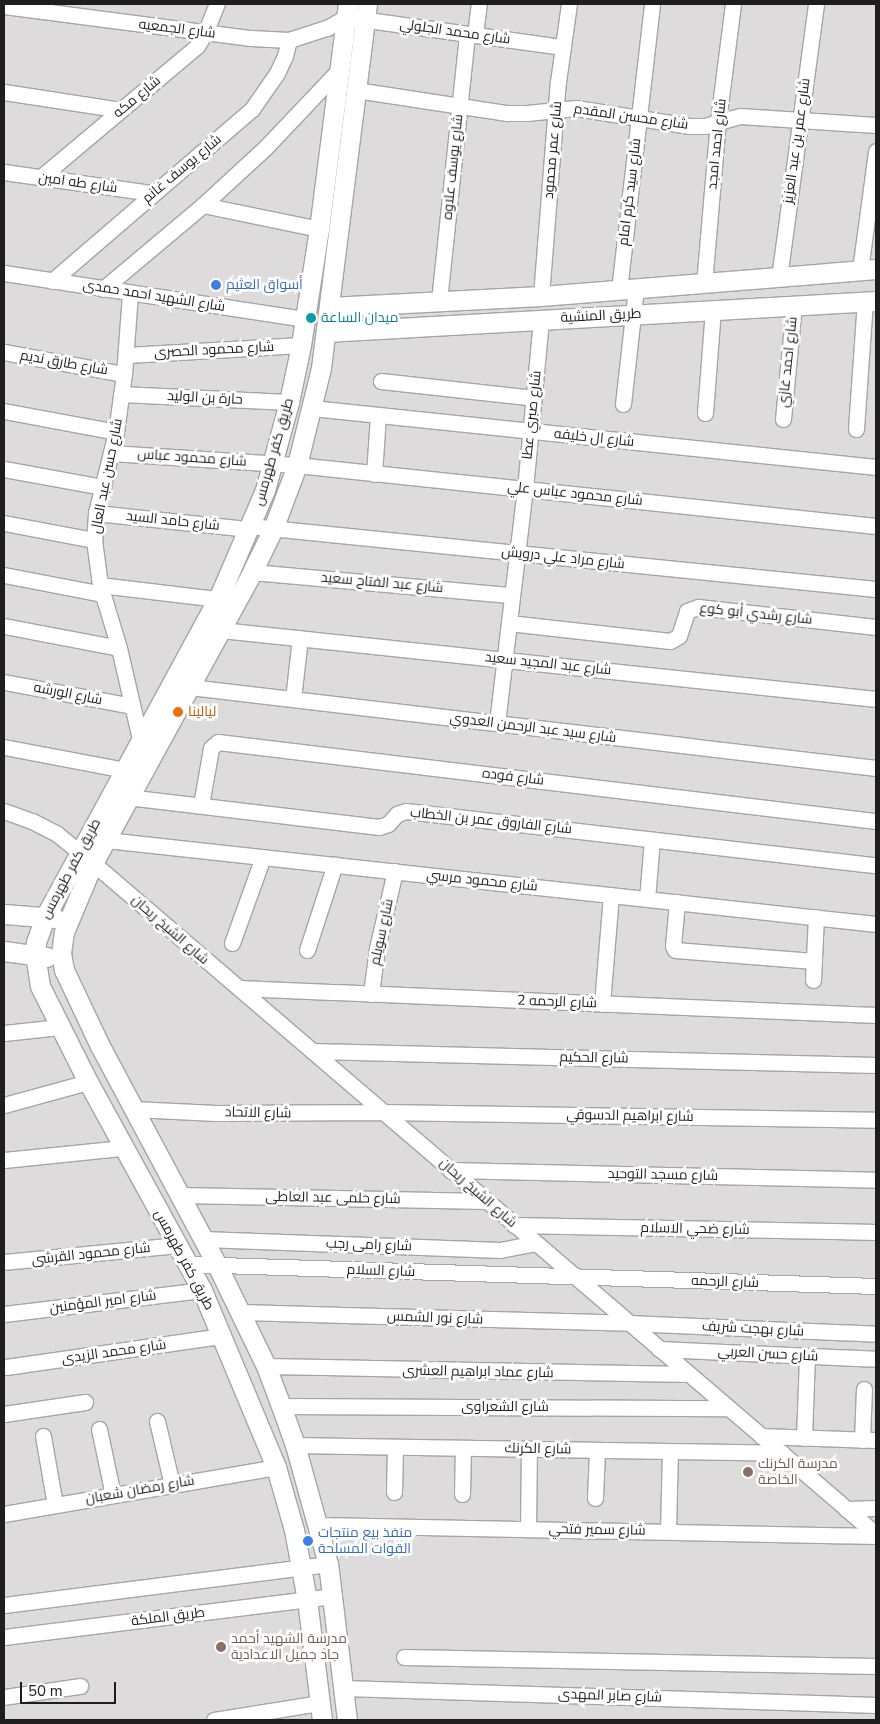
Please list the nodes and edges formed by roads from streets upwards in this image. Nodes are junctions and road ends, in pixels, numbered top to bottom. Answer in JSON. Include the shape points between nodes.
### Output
{"nodes":[{"id":1,"x":217,"y":4,"type":"edge"},
{"id":2,"x":479,"y":4,"type":"edge"},
{"id":3,"x":569,"y":4,"type":"edge"},
{"id":4,"x":652,"y":4,"type":"edge"},
{"id":5,"x":733,"y":4,"type":"edge"},
{"id":6,"x":816,"y":4,"type":"edge"},
{"id":7,"x":4,"y":6,"type":"edge"},
{"id":8,"x":347,"y":10,"type":"edge"},
{"id":9,"x":366,"y":12,"type":"edge"},
{"id":10,"x":205,"y":33,"type":"junction"},
{"id":11,"x":471,"y":34,"type":"junction"},
{"id":12,"x":289,"y":40,"type":"junction"},
{"id":13,"x":563,"y":47,"type":"junction"},
{"id":14,"x":339,"y":70,"type":"junction"},
{"id":15,"x":356,"y":90,"type":"junction"},
{"id":16,"x":4,"y":92,"type":"edge"},
{"id":17,"x":460,"y":106,"type":"junction"},
{"id":18,"x":556,"y":108,"type":"junction"},
{"id":19,"x":121,"y":110,"type":"junction"},
{"id":20,"x":639,"y":118,"type":"junction"},
{"id":21,"x":800,"y":119,"type":"junction"},
{"id":22,"x":718,"y":122,"type":"junction"},
{"id":23,"x":876,"y":125,"type":"edge"},
{"id":24,"x":876,"y":151,"type":"edge"},
{"id":25,"x":4,"y":172,"type":"edge"},
{"id":26,"x":41,"y":177,"type":"junction"},
{"id":27,"x":151,"y":194,"type":"junction"},
{"id":28,"x":203,"y":205,"type":"junction"},
{"id":29,"x":318,"y":229,"type":"junction"},
{"id":30,"x":868,"y":269,"type":"edge"},
{"id":31,"x":4,"y":273,"type":"edge"},
{"id":32,"x":780,"y":278,"type":"junction"},
{"id":33,"x":52,"y":281,"type":"junction"},
{"id":34,"x":704,"y":284,"type":"junction"},
{"id":35,"x":104,"y":288,"type":"junction"},
{"id":36,"x":628,"y":290,"type":"junction"},
{"id":37,"x":130,"y":292,"type":"junction"},
{"id":38,"x":541,"y":296,"type":"junction"},
{"id":39,"x":439,"y":301,"type":"junction"},
{"id":40,"x":871,"y":301,"type":"edge"},
{"id":41,"x":794,"y":305,"type":"junction"},
{"id":42,"x":329,"y":307,"type":"junction"},
{"id":43,"x":712,"y":310,"type":"junction"},
{"id":44,"x":632,"y":314,"type":"junction"},
{"id":45,"x":305,"y":319,"type":"junction"},
{"id":46,"x":541,"y":319,"type":"junction"},
{"id":47,"x":326,"y":332,"type":"junction"},
{"id":48,"x":301,"y":345,"type":"junction"},
{"id":49,"x":4,"y":352,"type":"edge"},
{"id":50,"x":127,"y":355,"type":"junction"},
{"id":51,"x":124,"y":374,"type":"junction"},
{"id":52,"x":381,"y":381,"type":"dead end"},
{"id":53,"x":121,"y":394,"type":"junction"},
{"id":54,"x":534,"y":398,"type":"junction"},
{"id":55,"x":289,"y":402,"type":"junction"},
{"id":56,"x":623,"y":404,"type":"dead end"},
{"id":57,"x":312,"y":408,"type":"junction"},
{"id":58,"x":4,"y":412,"type":"edge"},
{"id":59,"x":705,"y":413,"type":"dead end"},
{"id":60,"x":378,"y":415,"type":"junction"},
{"id":61,"x":783,"y":419,"type":"dead end"},
{"id":62,"x":856,"y":429,"type":"dead end"},
{"id":63,"x":531,"y":431,"type":"junction"},
{"id":64,"x":116,"y":432,"type":"junction"},
{"id":65,"x":111,"y":453,"type":"junction"},
{"id":66,"x":273,"y":464,"type":"junction"},
{"id":67,"x":297,"y":466,"type":"junction"},
{"id":68,"x":876,"y":467,"type":"edge"},
{"id":69,"x":4,"y":469,"type":"edge"},
{"id":70,"x":374,"y":474,"type":"junction"},
{"id":71,"x":103,"y":487,"type":"junction"},
{"id":72,"x":525,"y":489,"type":"junction"},
{"id":73,"x":96,"y":513,"type":"junction"},
{"id":74,"x":4,"y":523,"type":"edge"},
{"id":75,"x":876,"y":526,"type":"edge"},
{"id":76,"x":249,"y":528,"type":"junction"},
{"id":77,"x":273,"y":529,"type":"junction"},
{"id":78,"x":94,"y":540,"type":"junction"},
{"id":79,"x":517,"y":553,"type":"junction"},
{"id":80,"x":252,"y":572,"type":"junction"},
{"id":81,"x":4,"y":575,"type":"edge"},
{"id":82,"x":101,"y":589,"type":"junction"},
{"id":83,"x":876,"y":589,"type":"edge"},
{"id":84,"x":512,"y":595,"type":"junction"},
{"id":85,"x":218,"y":598,"type":"junction"},
{"id":86,"x":509,"y":622,"type":"junction"},
{"id":87,"x":4,"y":626,"type":"edge"},
{"id":88,"x":876,"y":627,"type":"edge"},
{"id":89,"x":221,"y":630,"type":"junction"},
{"id":90,"x":300,"y":638,"type":"junction"},
{"id":91,"x":119,"y":648,"type":"junction"},
{"id":92,"x":504,"y":660,"type":"junction"},
{"id":93,"x":4,"y":682,"type":"edge"},
{"id":94,"x":190,"y":687,"type":"junction"},
{"id":95,"x":293,"y":699,"type":"junction"},
{"id":96,"x":876,"y":699,"type":"edge"},
{"id":97,"x":132,"y":706,"type":"junction"},
{"id":98,"x":497,"y":723,"type":"junction"},
{"id":99,"x":141,"y":743,"type":"junction"},
{"id":100,"x":4,"y":747,"type":"edge"},
{"id":101,"x":876,"y":768,"type":"edge"},
{"id":102,"x":126,"y":770,"type":"junction"},
{"id":103,"x":120,"y":797,"type":"junction"},
{"id":104,"x":201,"y":806,"type":"junction"},
{"id":105,"x":4,"y":811,"type":"edge"},
{"id":106,"x":876,"y":820,"type":"edge"},
{"id":107,"x":652,"y":840,"type":"junction"},
{"id":108,"x":91,"y":848,"type":"junction"},
{"id":109,"x":263,"y":857,"type":"junction"},
{"id":110,"x":335,"y":864,"type":"junction"},
{"id":111,"x":876,"y":866,"type":"edge"},
{"id":112,"x":395,"y":871,"type":"junction"},
{"id":113,"x":611,"y":895,"type":"junction"},
{"id":114,"x":647,"y":899,"type":"junction"},
{"id":115,"x":677,"y":902,"type":"junction"},
{"id":116,"x":4,"y":914,"type":"edge"},
{"id":117,"x":45,"y":917,"type":"junction"},
{"id":118,"x":816,"y":917,"type":"junction"},
{"id":119,"x":69,"y":920,"type":"junction"},
{"id":120,"x":876,"y":924,"type":"edge"},
{"id":121,"x":232,"y":943,"type":"dead end"},
{"id":122,"x":307,"y":950,"type":"dead end"},
{"id":123,"x":4,"y":951,"type":"edge"},
{"id":124,"x":35,"y":955,"type":"junction"},
{"id":125,"x":62,"y":959,"type":"junction"},
{"id":126,"x":814,"y":961,"type":"junction"},
{"id":127,"x":813,"y":980,"type":"dead end"},
{"id":128,"x":238,"y":988,"type":"junction"},
{"id":129,"x":371,"y":994,"type":"junction"},
{"id":130,"x":602,"y":1004,"type":"junction"},
{"id":131,"x":876,"y":1015,"type":"edge"},
{"id":132,"x":60,"y":1027,"type":"junction"},
{"id":133,"x":4,"y":1033,"type":"edge"},
{"id":134,"x":312,"y":1051,"type":"junction"},
{"id":135,"x":876,"y":1065,"type":"edge"},
{"id":136,"x":88,"y":1082,"type":"junction"},
{"id":137,"x":4,"y":1104,"type":"edge"},
{"id":138,"x":133,"y":1109,"type":"junction"},
{"id":139,"x":383,"y":1112,"type":"junction"},
{"id":140,"x":876,"y":1120,"type":"edge"},
{"id":141,"x":123,"y":1148,"type":"junction"},
{"id":142,"x":4,"y":1160,"type":"edge"},
{"id":143,"x":450,"y":1170,"type":"junction"},
{"id":144,"x":876,"y":1180,"type":"edge"},
{"id":145,"x":179,"y":1195,"type":"junction"},
{"id":146,"x":486,"y":1201,"type":"junction"},
{"id":147,"x":514,"y":1225,"type":"junction"},
{"id":148,"x":876,"y":1232,"type":"edge"},
{"id":149,"x":203,"y":1239,"type":"junction"},
{"id":150,"x":535,"y":1243,"type":"junction"},
{"id":151,"x":178,"y":1245,"type":"junction"},
{"id":152,"x":4,"y":1262,"type":"edge"},
{"id":153,"x":188,"y":1264,"type":"junction"},
{"id":154,"x":217,"y":1265,"type":"junction"},
{"id":155,"x":574,"y":1277,"type":"junction"},
{"id":156,"x":876,"y":1286,"type":"edge"},
{"id":157,"x":202,"y":1290,"type":"junction"},
{"id":158,"x":241,"y":1312,"type":"junction"},
{"id":159,"x":4,"y":1314,"type":"edge"},
{"id":160,"x":629,"y":1324,"type":"junction"},
{"id":161,"x":876,"y":1334,"type":"edge"},
{"id":162,"x":222,"y":1336,"type":"junction"},
{"id":163,"x":659,"y":1349,"type":"junction"},
{"id":164,"x":807,"y":1356,"type":"junction"},
{"id":165,"x":876,"y":1359,"type":"edge"},
{"id":166,"x":266,"y":1366,"type":"junction"},
{"id":167,"x":6,"y":1367,"type":"dead end"},
{"id":168,"x":689,"y":1374,"type":"junction"},
{"id":169,"x":864,"y":1389,"type":"dead end"},
{"id":170,"x":85,"y":1402,"type":"dead end"},
{"id":171,"x":281,"y":1406,"type":"junction"},
{"id":172,"x":728,"y":1408,"type":"junction"},
{"id":173,"x":4,"y":1414,"type":"edge"},
{"id":174,"x":158,"y":1421,"type":"dead end"},
{"id":175,"x":100,"y":1429,"type":"dead end"},
{"id":176,"x":43,"y":1436,"type":"dead end"},
{"id":177,"x":761,"y":1436,"type":"junction"},
{"id":178,"x":804,"y":1438,"type":"junction"},
{"id":179,"x":869,"y":1440,"type":"edge"},
{"id":180,"x":295,"y":1445,"type":"junction"},
{"id":181,"x":395,"y":1447,"type":"junction"},
{"id":182,"x":464,"y":1448,"type":"junction"},
{"id":183,"x":529,"y":1449,"type":"junction"},
{"id":184,"x":597,"y":1450,"type":"junction"},
{"id":185,"x":670,"y":1451,"type":"junction"},
{"id":186,"x":782,"y":1453,"type":"junction"},
{"id":187,"x":276,"y":1467,"type":"junction"},
{"id":188,"x":172,"y":1485,"type":"junction"},
{"id":189,"x":394,"y":1492,"type":"dead end"},
{"id":190,"x":462,"y":1494,"type":"dead end"},
{"id":191,"x":113,"y":1495,"type":"junction"},
{"id":192,"x":596,"y":1498,"type":"dead end"},
{"id":193,"x":55,"y":1505,"type":"junction"},
{"id":194,"x":876,"y":1508,"type":"edge"},
{"id":195,"x":846,"y":1509,"type":"junction"},
{"id":196,"x":4,"y":1514,"type":"edge"},
{"id":197,"x":318,"y":1524,"type":"junction"},
{"id":198,"x":528,"y":1529,"type":"junction"},
{"id":199,"x":668,"y":1531,"type":"junction"},
{"id":200,"x":876,"y":1535,"type":"edge"},
{"id":201,"x":328,"y":1564,"type":"junction"},
{"id":202,"x":302,"y":1568,"type":"junction"},
{"id":203,"x":333,"y":1596,"type":"junction"},
{"id":204,"x":307,"y":1600,"type":"junction"},
{"id":205,"x":4,"y":1605,"type":"edge"},
{"id":206,"x":4,"y":1637,"type":"edge"},
{"id":207,"x":404,"y":1657,"type":"dead end"},
{"id":208,"x":876,"y":1666,"type":"edge"},
{"id":209,"x":80,"y":1686,"type":"dead end"},
{"id":210,"x":344,"y":1688,"type":"junction"},
{"id":211,"x":4,"y":1697,"type":"edge"},
{"id":212,"x":876,"y":1705,"type":"edge"},
{"id":213,"x":320,"y":1712,"type":"edge"},
{"id":214,"x":214,"y":1720,"type":"edge"},
{"id":215,"x":347,"y":1720,"type":"edge"}],
"edges":[{"from":1,"to":10,"type":"street","name":"شارع مكه"},
{"from":2,"to":11,"type":"street","name":"شارع يوسف علاوه"},
{"from":3,"to":13,"type":"street","name":"شارع عمر محمود"},
{"from":4,"to":20,"type":"street","name":"شارع سيد كرم امام"},
{"from":5,"to":22,"type":"street","name":"شارع احمد امجد"},
{"from":6,"to":21,"type":"street","name":"شارع عمر بن عبد العزيز"},
{"from":7,"to":10,"type":"street","name":"شارع الجمعيه"},
{"from":8,"to":9,"type":"street","name":"شارع محمد الجلولي"},
{"from":8,"to":12,"type":"street","name":"شارع الجمعيه","via":[[327,28]]},
{"from":8,"to":14,"type":"street","name":"طريق كفر طهرمس"},
{"from":9,"to":11,"type":"street","name":"شارع محمد الجلولي"},
{"from":9,"to":15,"type":"street","name":"طريق كفر طهرمس"},
{"from":10,"to":12,"type":"street","name":"شارع الجمعيه"},
{"from":10,"to":19,"type":"street","name":"شارع مكه","via":[[197,46]]},
{"from":11,"to":13,"type":"street","name":"شارع محمد الجلولي"},
{"from":11,"to":17,"type":"street","name":"شارع يوسف علاوه"},
{"from":12,"to":27,"type":"street","name":"شارع يوسف غانم","via":[[286,56],[277,73],[252,109]]},
{"from":13,"to":18,"type":"street","name":"شارع عمر محمود"},
{"from":14,"to":28,"type":"street","via":[[265,148]]},
{"from":14,"to":29,"type":"street","name":"طريق كفر طهرمس"},
{"from":15,"to":17,"type":"street","name":"شارع محسن المقدم"},
{"from":15,"to":42,"type":"street","name":"طريق كفر طهرمس"},
{"from":16,"to":19,"type":"street"},
{"from":17,"to":18,"type":"street","name":"شارع محسن المقدم","via":[[517,114]]},
{"from":17,"to":39,"type":"street","name":"شارع يوسف علاوه"},
{"from":18,"to":20,"type":"street","name":"شارع محسن المقدم"},
{"from":18,"to":38,"type":"street","name":"شارع عمر محمود"},
{"from":19,"to":26,"type":"street","name":"شارع مكه"},
{"from":20,"to":22,"type":"street","name":"شارع محسن المقدم","via":[[698,126]]},
{"from":20,"to":36,"type":"street","name":"شارع سيد كرم امام"},
{"from":21,"to":22,"type":"street","name":"شارع محسن المقدم","via":[[740,116]]},
{"from":21,"to":23,"type":"street","name":"شارع محسن المقدم"},
{"from":21,"to":32,"type":"street","name":"شارع عمر بن عبد العزيز"},
{"from":22,"to":34,"type":"street","name":"شارع احمد امجد"},
{"from":24,"to":30,"type":"street"},
{"from":25,"to":26,"type":"street","name":"شارع طه امين"},
{"from":26,"to":27,"type":"street","name":"شارع طه امين"},
{"from":27,"to":33,"type":"street","name":"شارع يوسف غانم"},
{"from":28,"to":29,"type":"street"},
{"from":28,"to":35,"type":"street"},
{"from":29,"to":45,"type":"street","name":"طريق كفر طهرمس"},
{"from":30,"to":32,"type":"street","name":"طريق المنشية"},
{"from":31,"to":33,"type":"street","name":"شارع الشهيد احمد حمدى"},
{"from":32,"to":34,"type":"street","name":"طريق المنشية"},
{"from":33,"to":35,"type":"street","name":"شارع الشهيد احمد حمدى"},
{"from":34,"to":36,"type":"street","name":"طريق المنشية"},
{"from":35,"to":37,"type":"street","name":"شارع الشهيد احمد حمدى"},
{"from":36,"to":38,"type":"street","name":"طريق المنشية"},
{"from":36,"to":44,"type":"street","name":"شارع سيد كرم امام"},
{"from":37,"to":45,"type":"street","name":"شارع الشهيد احمد حمدى"},
{"from":37,"to":50,"type":"street","name":"شارع حسن عبد العال"},
{"from":38,"to":39,"type":"street","name":"طريق المنشية"},
{"from":39,"to":42,"type":"street","name":"طريق المنشية"},
{"from":40,"to":41,"type":"street","name":"طريق المنشية"},
{"from":40,"to":62,"type":"street"},
{"from":41,"to":43,"type":"street","name":"طريق المنشية"},
{"from":41,"to":61,"type":"street","name":"شارع احمد غازي"},
{"from":42,"to":47,"type":"street","name":"طريق كفر طهرمس"},
{"from":43,"to":44,"type":"street","name":"طريق المنشية"},
{"from":43,"to":59,"type":"street"},
{"from":44,"to":46,"type":"street","name":"طريق المنشية"},
{"from":44,"to":56,"type":"street","name":"شارع سيد كرم امام"},
{"from":45,"to":48,"type":"street","name":"طريق كفر طهرمس"},
{"from":46,"to":47,"type":"street","name":"طريق المنشية"},
{"from":46,"to":54,"type":"street","name":"شارع صبري عطا"},
{"from":47,"to":57,"type":"street","name":"طريق كفر طهرمس"},
{"from":48,"to":50,"type":"street","name":"شارع محمود الحصرى"},
{"from":48,"to":55,"type":"street","name":"طريق كفر طهرمس"},
{"from":49,"to":51,"type":"street","name":"شارع طارق نديم"},
{"from":50,"to":51,"type":"street","name":"شارع حسن عبد العال"},
{"from":51,"to":53,"type":"street","name":"شارع حسن عبد العال"},
{"from":52,"to":54,"type":"street"},
{"from":53,"to":55,"type":"street","name":"حارة بن الوليد"},
{"from":53,"to":64,"type":"street","name":"شارع حسن عبد العال"},
{"from":54,"to":63,"type":"street","name":"شارع صبري عطا"},
{"from":55,"to":66,"type":"street","name":"طريق كفر طهرمس"},
{"from":57,"to":60,"type":"street","name":"شارع ال خليفه"},
{"from":57,"to":67,"type":"street","name":"طريق كفر طهرمس"},
{"from":58,"to":64,"type":"street"},
{"from":60,"to":63,"type":"street","name":"شارع ال خليفه"},
{"from":60,"to":70,"type":"street"},
{"from":63,"to":68,"type":"street","name":"شارع ال خليفه"},
{"from":63,"to":72,"type":"street","name":"شارع صبري عطا"},
{"from":64,"to":65,"type":"street","name":"شارع حسن عبد العال"},
{"from":65,"to":66,"type":"street","name":"شارع محمود عباس"},
{"from":65,"to":71,"type":"street","name":"شارع حسن عبد العال"},
{"from":66,"to":67,"type":"street","name":"شارع محمود عباس علي"},
{"from":66,"to":76,"type":"street","name":"طريق كفر طهرمس"},
{"from":67,"to":70,"type":"street","name":"شارع محمود عباس علي"},
{"from":67,"to":77,"type":"street","name":"طريق كفر طهرمس"},
{"from":69,"to":71,"type":"street"},
{"from":70,"to":72,"type":"street","name":"شارع محمود عباس علي"},
{"from":71,"to":73,"type":"street","name":"شارع حسن عبد العال"},
{"from":72,"to":75,"type":"street","name":"شارع محمود عباس علي"},
{"from":72,"to":79,"type":"street","name":"شارع صبري عطا"},
{"from":73,"to":76,"type":"street","name":"شارع حامد السيد"},
{"from":73,"to":78,"type":"street","name":"شارع حسن عبد العال"},
{"from":74,"to":78,"type":"street"},
{"from":76,"to":77,"type":"street","name":"شارع مراد علي درويش"},
{"from":76,"to":85,"type":"street","name":"طريق كفر طهرمس"},
{"from":77,"to":79,"type":"street","name":"شارع مراد علي درويش"},
{"from":77,"to":80,"type":"street","name":"طريق كفر طهرمس"},
{"from":78,"to":82,"type":"street","name":"شارع حسن عبد العال"},
{"from":79,"to":83,"type":"street","name":"شارع مراد علي درويش"},
{"from":79,"to":84,"type":"street","name":"شارع صبري عطا"},
{"from":80,"to":84,"type":"street","name":"شارع عبد الفتاح سعيد"},
{"from":80,"to":89,"type":"street","name":"طريق كفر طهرمس"},
{"from":81,"to":82,"type":"street"},
{"from":82,"to":85,"type":"street"},
{"from":82,"to":91,"type":"street","name":"شارع حسن عبد العال"},
{"from":84,"to":86,"type":"street","name":"شارع صبري عطا"},
{"from":85,"to":99,"type":"street","name":"طريق كفر طهرمس"},
{"from":86,"to":88,"type":"street","name":"شارع رشدي أبو كوع","via":[[670,641],[678,636],[687,611],[698,607]]},
{"from":86,"to":92,"type":"street","name":"شارع صبري عطا"},
{"from":87,"to":91,"type":"street"},
{"from":89,"to":90,"type":"street","name":"شارع عبد المجيد سعيد"},
{"from":89,"to":94,"type":"street","name":"طريق كفر طهرمس"},
{"from":90,"to":92,"type":"street","name":"شارع عبد المجيد سعيد"},
{"from":90,"to":95,"type":"street"},
{"from":91,"to":97,"type":"street","name":"شارع حسن عبد العال"},
{"from":92,"to":96,"type":"street","name":"شارع عبد المجيد سعيد"},
{"from":92,"to":98,"type":"street","name":"شارع صبري عطا"},
{"from":93,"to":97,"type":"street","name":"شارع الورشه"},
{"from":94,"to":95,"type":"street","name":"شارع سيد عبد الرحمن العدوي"},
{"from":94,"to":103,"type":"street","name":"طريق كفر طهرمس"},
{"from":95,"to":98,"type":"street","name":"شارع سيد عبد الرحمن العدوي"},
{"from":97,"to":99,"type":"street","name":"شارع حسن عبد العال"},
{"from":98,"to":101,"type":"street","name":"شارع سيد عبد الرحمن العدوي"},
{"from":99,"to":102,"type":"street","name":"طريق كفر طهرمس"},
{"from":100,"to":102,"type":"street"},
{"from":102,"to":103,"type":"street","name":"طريق كفر طهرمس"},
{"from":103,"to":104,"type":"street","name":"شارع الفاروق عمر بن الخطاب"},
{"from":103,"to":108,"type":"street","name":"طريق كفر طهرمس"},
{"from":104,"to":106,"type":"street","name":"شارع فوده","via":[[211,748],[218,742]]},
{"from":104,"to":107,"type":"street","name":"شارع الفاروق عمر بن الخطاب","via":[[379,827],[406,811]]},
{"from":105,"to":108,"type":"street","name":"شارع الشيخ ريحان"},
{"from":107,"to":111,"type":"street","name":"شارع الفاروق عمر بن الخطاب"},
{"from":107,"to":114,"type":"street"},
{"from":108,"to":109,"type":"street","name":"شارع محمود مرسي"},
{"from":108,"to":117,"type":"street","name":"طريق كفر طهرمس"},
{"from":108,"to":119,"type":"street","name":"طريق كفر طهرمس"},
{"from":108,"to":128,"type":"street","name":"شارع الشيخ ريحان"},
{"from":109,"to":110,"type":"street","name":"شارع محمود مرسي"},
{"from":109,"to":121,"type":"street"},
{"from":110,"to":112,"type":"street","name":"شارع محمود مرسي"},
{"from":110,"to":122,"type":"street"},
{"from":112,"to":113,"type":"street","name":"شارع محمود مرسي"},
{"from":112,"to":129,"type":"street","name":"شارع سويلم","via":[[377,948]]},
{"from":113,"to":114,"type":"street","name":"شارع محمود مرسي"},
{"from":113,"to":130,"type":"street"},
{"from":114,"to":115,"type":"street","name":"شارع محمود مرسي"},
{"from":115,"to":118,"type":"street","name":"شارع محمود مرسي"},
{"from":115,"to":126,"type":"street","via":[[675,950]]},
{"from":116,"to":117,"type":"street"},
{"from":117,"to":119,"type":"street"},
{"from":117,"to":124,"type":"street","name":"طريق كفر طهرمس"},
{"from":118,"to":120,"type":"street","name":"شارع محمود مرسي"},
{"from":118,"to":126,"type":"street"},
{"from":119,"to":125,"type":"street","name":"طريق كفر طهرمس","via":[[61,943]]},
{"from":123,"to":124,"type":"street"},
{"from":124,"to":125,"type":"street"},
{"from":124,"to":132,"type":"street","name":"طريق كفر طهرمس","via":[[40,986]]},
{"from":125,"to":138,"type":"street","name":"طريق كفر طهرمس","via":[[64,970]]},
{"from":126,"to":127,"type":"street"},
{"from":128,"to":129,"type":"street","name":"شارع الرحمه 2"},
{"from":128,"to":134,"type":"street","name":"شارع الشيخ ريحان"},
{"from":129,"to":130,"type":"street","name":"شارع الرحمه 2"},
{"from":130,"to":131,"type":"street","name":"شارع الرحمه 2"},
{"from":132,"to":133,"type":"street"},
{"from":132,"to":136,"type":"street","name":"طريق كفر طهرمس"},
{"from":134,"to":135,"type":"street","name":"شارع الحكيم"},
{"from":134,"to":139,"type":"street","name":"شارع الشيخ ريحان"},
{"from":136,"to":137,"type":"street"},
{"from":136,"to":141,"type":"street","name":"طريق كفر طهرمس"},
{"from":138,"to":139,"type":"street","name":"شارع الاتحاد","via":[[216,1113]]},
{"from":138,"to":145,"type":"street","name":"طريق كفر طهرمس"},
{"from":139,"to":140,"type":"street","name":"شارع ابراهيم الدسوقي"},
{"from":139,"to":143,"type":"street","name":"شارع الشيخ ريحان"},
{"from":141,"to":142,"type":"street"},
{"from":141,"to":151,"type":"street","name":"طريق كفر طهرمس"},
{"from":143,"to":144,"type":"street","name":"شارع مسجد التوحيد"},
{"from":143,"to":146,"type":"street","name":"شارع الشيخ ريحان"},
{"from":145,"to":146,"type":"street","name":"شارع حلمى عبد العاطى"},
{"from":145,"to":149,"type":"street","name":"طريق كفر طهرمس"},
{"from":146,"to":147,"type":"street","name":"شارع الشيخ ريحان"},
{"from":147,"to":148,"type":"street","name":"شارع ضحي الاسلام"},
{"from":147,"to":150,"type":"street","name":"شارع الشيخ ريحان"},
{"from":149,"to":150,"type":"street","name":"شارع رامى رجب","via":[[500,1250]]},
{"from":149,"to":154,"type":"street","name":"طريق كفر طهرمس"},
{"from":150,"to":155,"type":"street","name":"شارع الشيخ ريحان"},
{"from":151,"to":152,"type":"street","name":"شارع محمود القرشى"},
{"from":151,"to":153,"type":"street","name":"طريق كفر طهرمس"},
{"from":153,"to":154,"type":"street","name":"شارع السلام"},
{"from":153,"to":157,"type":"street","name":"طريق كفر طهرمس"},
{"from":154,"to":155,"type":"street","name":"شارع السلام"},
{"from":154,"to":158,"type":"street","name":"طريق كفر طهرمس"},
{"from":155,"to":156,"type":"street","name":"شارع الرحمه"},
{"from":155,"to":160,"type":"street","name":"شارع الشيخ ريحان"},
{"from":157,"to":159,"type":"street","name":"شارع امير المؤمنين"},
{"from":157,"to":162,"type":"street","name":"طريق كفر طهرمس"},
{"from":158,"to":160,"type":"street","name":"شارع نور الشمس"},
{"from":158,"to":166,"type":"street","name":"طريق كفر طهرمس"},
{"from":160,"to":161,"type":"street","name":"شارع بهجت شريف"},
{"from":160,"to":163,"type":"street","name":"شارع الشيخ ريحان"},
{"from":162,"to":167,"type":"street","name":"شارع محمد الزيدى"},
{"from":162,"to":187,"type":"street","name":"طريق كفر طهرمس"},
{"from":163,"to":164,"type":"street","name":"شارع حسن العربي"},
{"from":163,"to":168,"type":"street","name":"شارع الشيخ ريحان"},
{"from":164,"to":165,"type":"street","name":"شارع حسن العربي"},
{"from":164,"to":178,"type":"street"},
{"from":166,"to":168,"type":"street","name":"شارع عماد ابراهيم العشرى"},
{"from":166,"to":171,"type":"street","name":"طريق كفر طهرمس"},
{"from":168,"to":172,"type":"street","name":"شارع الشيخ ريحان"},
{"from":169,"to":179,"type":"street"},
{"from":170,"to":173,"type":"street"},
{"from":171,"to":172,"type":"street","name":"شارع الشعراوى"},
{"from":171,"to":180,"type":"street","name":"طريق كفر طهرمس"},
{"from":172,"to":177,"type":"street","name":"شارع الشيخ ريحان"},
{"from":174,"to":188,"type":"street"},
{"from":175,"to":191,"type":"street"},
{"from":176,"to":193,"type":"street"},
{"from":177,"to":178,"type":"street"},
{"from":177,"to":186,"type":"street","name":"شارع الشيخ ريحان"},
{"from":178,"to":179,"type":"street"},
{"from":180,"to":181,"type":"street","name":"شارع الكرنك"},
{"from":180,"to":197,"type":"street","name":"طريق كفر طهرمس"},
{"from":181,"to":182,"type":"street","name":"شارع الكرنك"},
{"from":181,"to":189,"type":"street"},
{"from":182,"to":183,"type":"street","name":"شارع الكرنك"},
{"from":182,"to":190,"type":"street"},
{"from":183,"to":184,"type":"street","name":"شارع الكرنك"},
{"from":183,"to":198,"type":"street"},
{"from":184,"to":185,"type":"street","name":"شارع الكرنك"},
{"from":184,"to":192,"type":"street"},
{"from":185,"to":186,"type":"street","name":"شارع الكرنك"},
{"from":185,"to":199,"type":"street"},
{"from":186,"to":195,"type":"street","name":"شارع الشيخ ريحان"},
{"from":187,"to":188,"type":"street","name":"شارع رمضان شعبان"},
{"from":187,"to":202,"type":"street","name":"طريق كفر طهرمس"},
{"from":188,"to":191,"type":"street","name":"شارع رمضان شعبان"},
{"from":191,"to":193,"type":"street","name":"شارع رمضان شعبان"},
{"from":193,"to":196,"type":"street","name":"شارع رمضان شعبان"},
{"from":194,"to":195,"type":"street"},
{"from":195,"to":200,"type":"street","name":"شارع الشيخ ريحان"},
{"from":197,"to":198,"type":"street","name":"شارع سمير فتحي"},
{"from":197,"to":201,"type":"street","name":"طريق كفر طهرمس"},
{"from":198,"to":199,"type":"street","name":"شارع سمير فتحي"},
{"from":199,"to":200,"type":"street","name":"شارع سمير فتحي"},
{"from":201,"to":202,"type":"street"},
{"from":201,"to":203,"type":"street","name":"طريق كفر طهرمس"},
{"from":202,"to":204,"type":"street","name":"طريق كفر طهرمس"},
{"from":202,"to":205,"type":"street"},
{"from":203,"to":204,"type":"street","name":"طريق الملكة"},
{"from":203,"to":210,"type":"street","name":"طريق كفر طهرمس"},
{"from":204,"to":206,"type":"street","name":"طريق الملكة"},
{"from":204,"to":213,"type":"street","name":"طريق كفر طهرمس"},
{"from":207,"to":208,"type":"street"},
{"from":209,"to":211,"type":"street"},
{"from":210,"to":212,"type":"street","name":"شارع صابر المهدى"},
{"from":210,"to":215,"type":"street","name":"طريق كفر طهرمس"},
{"from":213,"to":214,"type":"street"}]}
